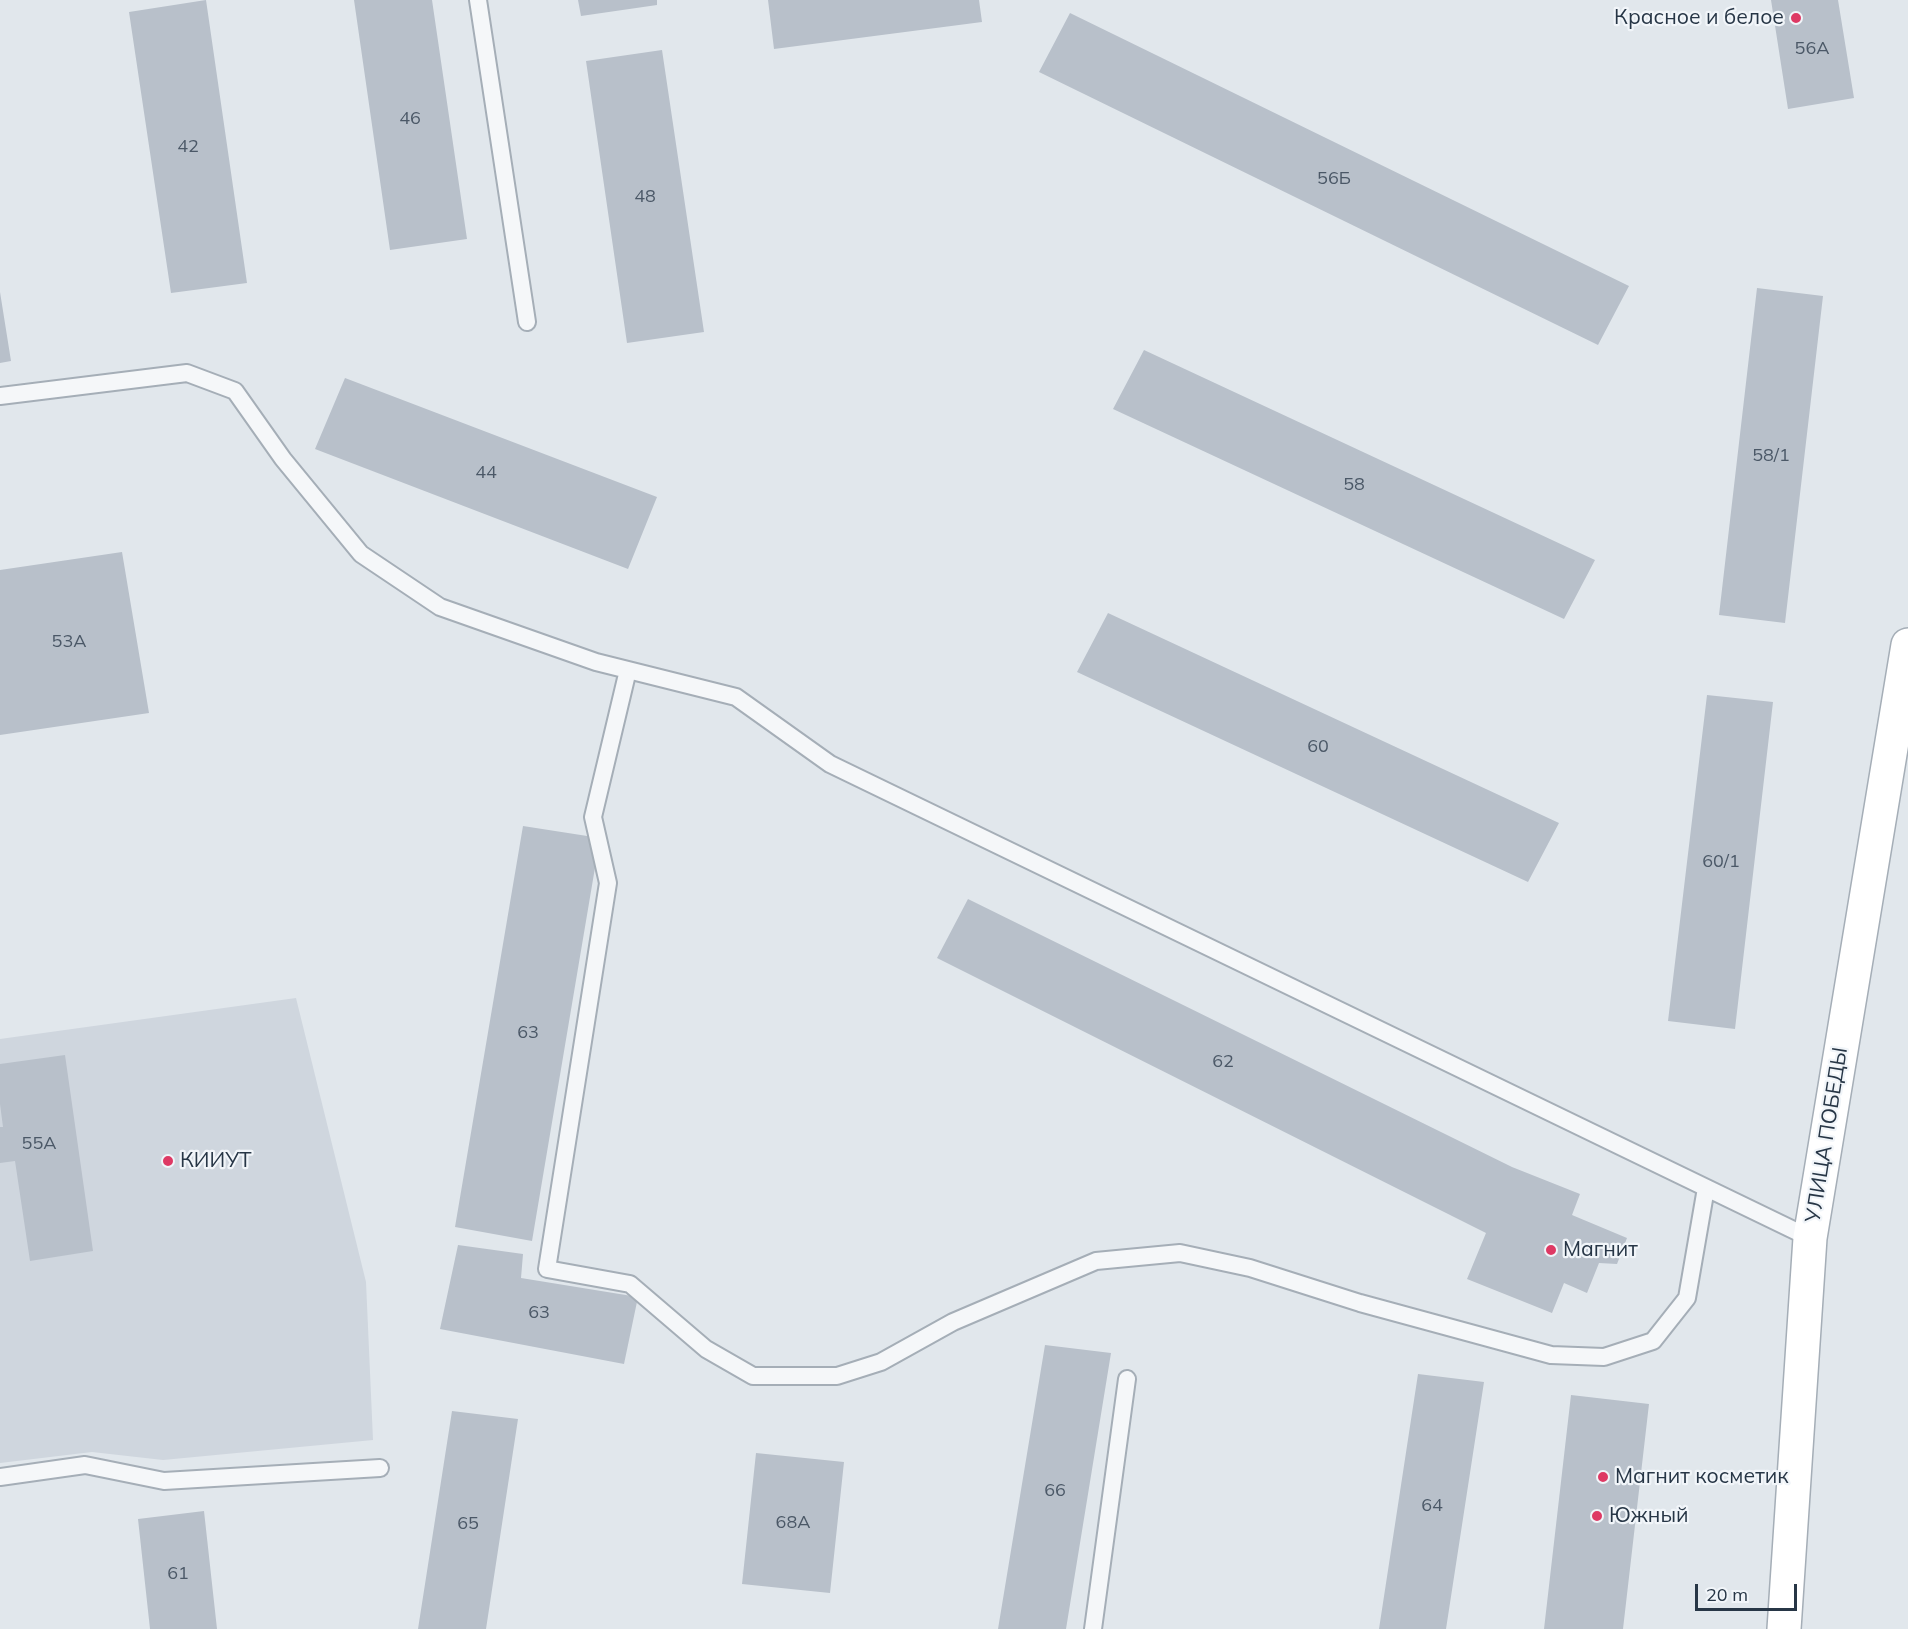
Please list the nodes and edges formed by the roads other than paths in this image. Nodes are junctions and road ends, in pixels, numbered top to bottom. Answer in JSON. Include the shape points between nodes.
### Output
{"nodes":[{"id":1,"x":478,"y":0,"type":"edge"},
{"id":2,"x":527,"y":322,"type":"dead end"},
{"id":3,"x":0,"y":396,"type":"edge"},
{"id":4,"x":1908,"y":645,"type":"edge"},
{"id":5,"x":628,"y":670,"type":"junction"},
{"id":6,"x":1706,"y":1188,"type":"junction"},
{"id":7,"x":1810,"y":1238,"type":"junction"},
{"id":8,"x":1127,"y":1379,"type":"dead end"},
{"id":9,"x":380,"y":1468,"type":"dead end"},
{"id":10,"x":0,"y":1477,"type":"edge"},
{"id":11,"x":1093,"y":1629,"type":"edge"},
{"id":12,"x":1784,"y":1629,"type":"edge"}],
"edges":[{"from":1,"to":2,"type":"lane"},
{"from":3,"to":5,"type":"lane","via":[[187,373],[235,391],[283,459],[361,554],[440,607]]},
{"from":4,"to":7,"type":"street","name":"УЛИЦА ПОБЕДЫ"},
{"from":5,"to":6,"type":"lane","via":[[736,697],[830,764]]},
{"from":5,"to":6,"type":"lane","via":[[593,817],[608,883],[547,1269],[630,1284],[706,1349],[753,1376],[837,1376],[881,1362],[953,1322],[1096,1261],[1180,1253],[1250,1268],[1360,1303],[1551,1355],[1604,1357],[1653,1341],[1687,1298]]},
{"from":6,"to":7,"type":"lane"},
{"from":7,"to":12,"type":"street","name":"УЛИЦА ПОБЕДЫ"},
{"from":8,"to":11,"type":"lane"},
{"from":9,"to":10,"type":"lane","via":[[164,1481],[85,1465]]}]}
